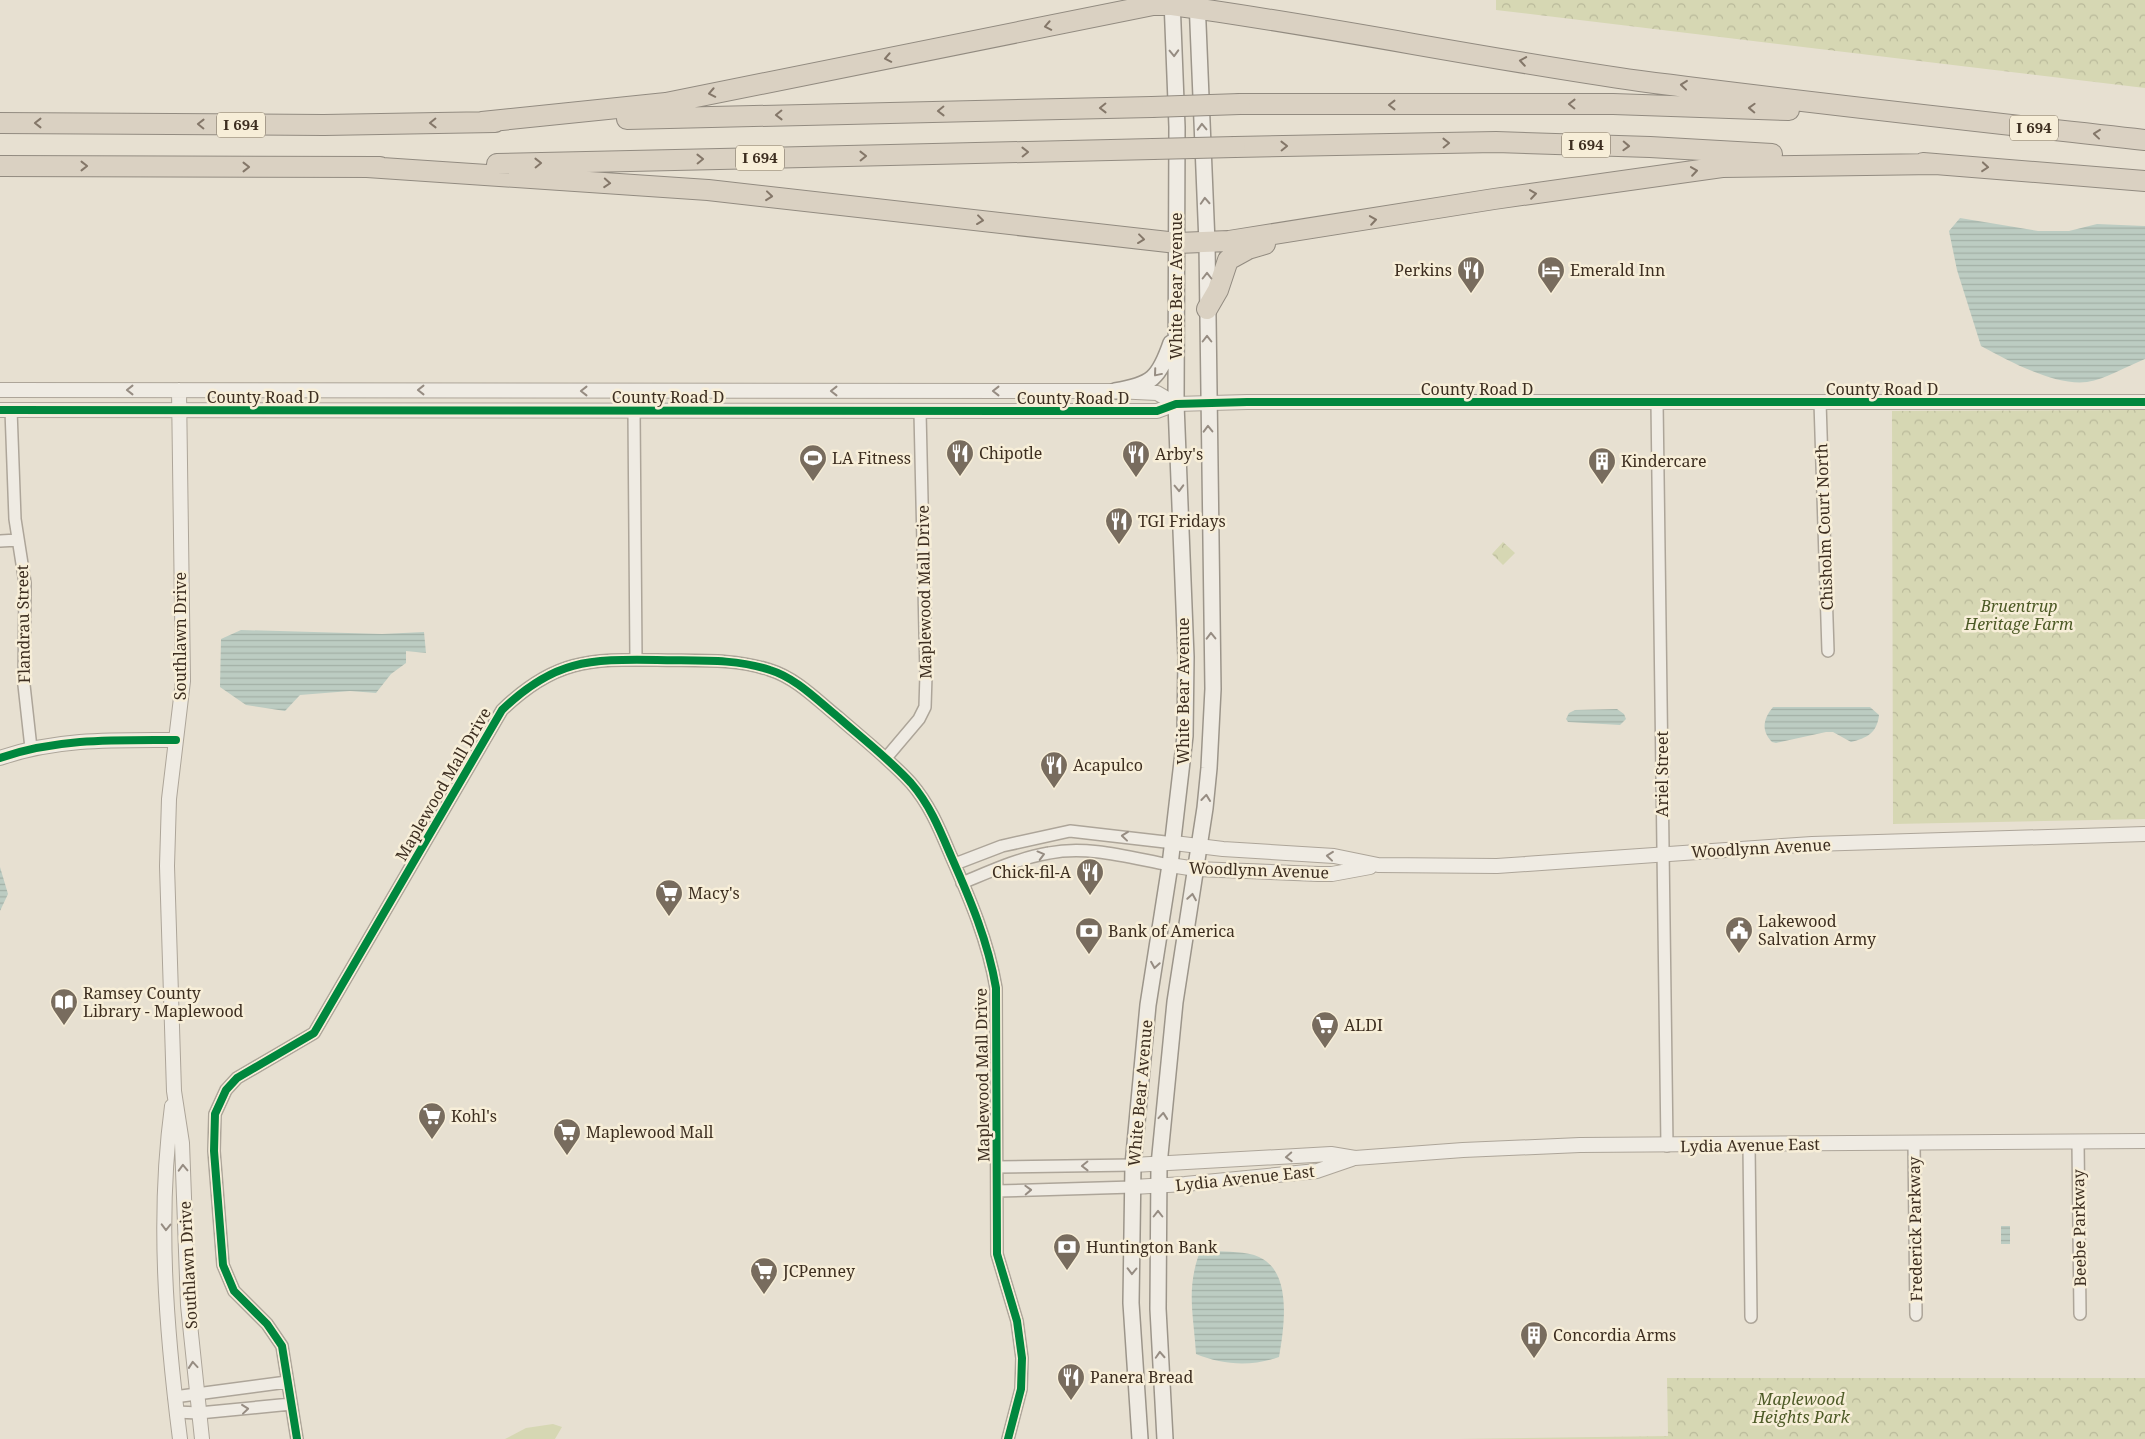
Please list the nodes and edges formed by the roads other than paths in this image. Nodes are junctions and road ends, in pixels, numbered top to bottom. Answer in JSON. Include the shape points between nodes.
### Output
{"nodes":[{"id":1,"x":1234,"y":0,"type":"edge"},
{"id":2,"x":1172,"y":2,"type":"edge"},
{"id":3,"x":1197,"y":4,"type":"edge"},
{"id":4,"x":1475,"y":53,"type":"junction"},
{"id":5,"x":1923,"y":115,"type":"junction"},
{"id":6,"x":482,"y":122,"type":"junction"},
{"id":7,"x":0,"y":123,"type":"edge"},
{"id":8,"x":2145,"y":140,"type":"edge"},
{"id":9,"x":1936,"y":164,"type":"junction"},
{"id":10,"x":0,"y":166,"type":"edge"},
{"id":11,"x":367,"y":167,"type":"junction"},
{"id":12,"x":2145,"y":181,"type":"edge"},
{"id":13,"x":1325,"y":228,"type":"junction"},
{"id":14,"x":1207,"y":242,"type":"junction"},
{"id":15,"x":1177,"y":243,"type":"junction"},
{"id":16,"x":1207,"y":309,"type":"junction"},
{"id":17,"x":1175,"y":330,"type":"junction"},
{"id":18,"x":0,"y":390,"type":"edge"},
{"id":19,"x":179,"y":390,"type":"junction"},
{"id":20,"x":632,"y":391,"type":"junction"},
{"id":21,"x":1115,"y":392,"type":"junction"},
{"id":22,"x":1657,"y":402,"type":"junction"},
{"id":23,"x":1820,"y":402,"type":"junction"},
{"id":24,"x":2145,"y":402,"type":"edge"},
{"id":25,"x":1176,"y":404,"type":"junction"},
{"id":26,"x":1207,"y":404,"type":"junction"},
{"id":27,"x":6,"y":410,"type":"edge"},
{"id":28,"x":634,"y":410,"type":"junction"},
{"id":29,"x":178,"y":411,"type":"junction"},
{"id":30,"x":920,"y":412,"type":"junction"},
{"id":31,"x":18,"y":540,"type":"junction"},
{"id":32,"x":0,"y":541,"type":"edge"},
{"id":33,"x":1828,"y":651,"type":"dead end"},
{"id":34,"x":636,"y":660,"type":"junction"},
{"id":35,"x":176,"y":740,"type":"junction"},
{"id":36,"x":31,"y":748,"type":"junction"},
{"id":37,"x":0,"y":758,"type":"edge"},
{"id":38,"x":886,"y":758,"type":"junction"},
{"id":39,"x":2145,"y":834,"type":"edge"},
{"id":40,"x":1174,"y":843,"type":"junction"},
{"id":41,"x":1200,"y":846,"type":"junction"},
{"id":42,"x":1662,"y":854,"type":"junction"},
{"id":43,"x":955,"y":864,"type":"junction"},
{"id":44,"x":1170,"y":865,"type":"junction"},
{"id":45,"x":1378,"y":865,"type":"junction"},
{"id":46,"x":1196,"y":869,"type":"junction"},
{"id":47,"x":962,"y":883,"type":"junction"},
{"id":48,"x":174,"y":1091,"type":"junction"},
{"id":49,"x":2078,"y":1142,"type":"junction"},
{"id":50,"x":2145,"y":1142,"type":"edge"},
{"id":51,"x":1914,"y":1144,"type":"junction"},
{"id":52,"x":1749,"y":1145,"type":"junction"},
{"id":53,"x":1667,"y":1146,"type":"junction"},
{"id":54,"x":1355,"y":1158,"type":"junction"},
{"id":55,"x":1133,"y":1165,"type":"junction"},
{"id":56,"x":1159,"y":1165,"type":"junction"},
{"id":57,"x":997,"y":1167,"type":"junction"},
{"id":58,"x":1158,"y":1186,"type":"junction"},
{"id":59,"x":1133,"y":1187,"type":"junction"},
{"id":60,"x":997,"y":1191,"type":"junction"},
{"id":61,"x":2080,"y":1314,"type":"dead end"},
{"id":62,"x":1916,"y":1315,"type":"dead end"},
{"id":63,"x":1751,"y":1317,"type":"dead end"},
{"id":64,"x":287,"y":1382,"type":"junction"},
{"id":65,"x":197,"y":1394,"type":"junction"},
{"id":66,"x":174,"y":1396,"type":"junction"},
{"id":67,"x":1137,"y":1400,"type":"junction"},
{"id":68,"x":291,"y":1404,"type":"junction"},
{"id":69,"x":176,"y":1412,"type":"junction"},
{"id":70,"x":199,"y":1413,"type":"junction"},
{"id":71,"x":180,"y":1439,"type":"edge"},
{"id":72,"x":202,"y":1439,"type":"edge"},
{"id":73,"x":297,"y":1439,"type":"edge"},
{"id":74,"x":1008,"y":1439,"type":"edge"},
{"id":75,"x":1131,"y":1439,"type":"edge"},
{"id":76,"x":1140,"y":1439,"type":"edge"},
{"id":77,"x":1165,"y":1439,"type":"edge"}],
"edges":[{"from":1,"to":4,"type":"highway","via":[[1243,5],[1352,23]]},
{"from":2,"to":3,"type":"highway"},
{"from":2,"to":6,"type":"highway","one_way":true,"via":[[666,103]]},
{"from":2,"to":15,"type":"main road","name":"White Bear Avenue","one_way":true},
{"from":3,"to":4,"type":"highway"},
{"from":14,"to":3,"type":"main road","name":"White Bear Avenue","one_way":true},
{"from":5,"to":4,"type":"highway","one_way":true,"via":[[1640,81]]},
{"from":5,"to":6,"type":"highway","number":"I 694","one_way":true,"bridge":true,"via":[[1613,104],[1240,104]]},
{"from":8,"to":5,"type":"highway","number":"I 694","one_way":true},
{"from":6,"to":7,"type":"highway","number":"I 694","one_way":true,"via":[[324,126]]},
{"from":11,"to":9,"type":"highway","number":"I 694","one_way":true,"bridge":true,"via":[[1496,142],[1650,147]]},
{"from":9,"to":12,"type":"highway","number":"I 694","one_way":true},
{"from":13,"to":9,"type":"highway","one_way":true,"via":[[1722,167]]},
{"from":10,"to":11,"type":"highway","number":"I 694","one_way":true},
{"from":11,"to":15,"type":"highway","one_way":true,"via":[[708,190]]},
{"from":13,"to":14,"type":"highway"},
{"from":13,"to":16,"type":"highway","via":[[1248,249],[1228,260],[1218,290]]},
{"from":14,"to":15,"type":"highway"},
{"from":16,"to":14,"type":"main road","name":"White Bear Avenue","one_way":true},
{"from":15,"to":17,"type":"main road","name":"White Bear Avenue"},
{"from":26,"to":16,"type":"main road","name":"White Bear Avenue","one_way":true},
{"from":17,"to":21,"type":"main road","one_way":true,"via":[[1163,367],[1155,377],[1140,386]]},
{"from":17,"to":25,"type":"main road","name":"White Bear Avenue"},
{"from":19,"to":18,"type":"street","name":"County Road D","one_way":true},
{"from":20,"to":19,"type":"street","name":"County Road D","one_way":true},
{"from":19,"to":29,"type":"street","name":"Southlawn Drive"},
{"from":21,"to":20,"type":"street","name":"County Road D","one_way":true},
{"from":20,"to":28,"type":"street"},
{"from":21,"to":25,"type":"street","name":"County Road D","via":[[1157,394]]},
{"from":22,"to":23,"type":"street","name":"County Road D"},
{"from":22,"to":26,"type":"street","name":"County Road D"},
{"from":22,"to":42,"type":"street","name":"Ariel Street"},
{"from":23,"to":24,"type":"street","name":"County Road D"},
{"from":23,"to":33,"type":"street","name":"Chisholm Court North"},
{"from":25,"to":26,"type":"street","name":"County Road D"},
{"from":25,"to":30,"type":"street","name":"County Road D","via":[[1157,412]]},
{"from":25,"to":40,"type":"main road","name":"White Bear Avenue","one_way":true,"via":[[1186,700],[1182,782]]},
{"from":41,"to":26,"type":"main road","name":"White Bear Avenue","one_way":true,"via":[[1209,768],[1212,689]]},
{"from":27,"to":29,"type":"street","name":"County Road D"},
{"from":27,"to":31,"type":"street","name":"Flandrau Street"},
{"from":28,"to":29,"type":"street","name":"County Road D"},
{"from":28,"to":30,"type":"street","name":"County Road D"},
{"from":28,"to":34,"type":"street"},
{"from":29,"to":35,"type":"street","name":"Southlawn Drive","via":[[183,681]]},
{"from":30,"to":38,"type":"street","name":"Maplewood Mall Drive","via":[[925,706],[919,719]]},
{"from":31,"to":32,"type":"street"},
{"from":31,"to":36,"type":"street","name":"Flandrau Street","via":[[24,583],[24,685]]},
{"from":34,"to":38,"type":"street","name":"Maplewood Mall Drive","via":[[737,662],[771,670],[796,684]]},
{"from":34,"to":64,"type":"street","name":"Maplewood Mall Drive","via":[[580,663],[560,669],[523,690],[502,710],[314,1033],[237,1078],[219,1102],[213,1130],[224,1265],[234,1292],[268,1324],[279,1340]]},
{"from":35,"to":36,"type":"street","via":[[76,742]]},
{"from":35,"to":48,"type":"street","name":"Southlawn Drive","via":[[166,837]]},
{"from":36,"to":37,"type":"street"},
{"from":38,"to":43,"type":"street","name":"Maplewood Mall Drive","via":[[930,808]]},
{"from":39,"to":42,"type":"street","name":"Woodlynn Avenue","via":[[1890,841]]},
{"from":40,"to":41,"type":"street","name":"Woodlynn Avenue"},
{"from":40,"to":43,"type":"street","one_way":true,"via":[[1070,831],[1002,846]]},
{"from":40,"to":44,"type":"main road","name":"White Bear Avenue"},
{"from":45,"to":41,"type":"street","name":"Woodlynn Avenue","one_way":true,"via":[[1334,856]]},
{"from":41,"to":46,"type":"main road","name":"White Bear Avenue"},
{"from":42,"to":45,"type":"street","name":"Woodlynn Avenue","via":[[1538,864]]},
{"from":42,"to":53,"type":"street","name":"Ariel Street"},
{"from":43,"to":47,"type":"street","name":"Maplewood Mall Drive"},
{"from":44,"to":46,"type":"street","name":"Woodlynn Avenue"},
{"from":47,"to":44,"type":"street","one_way":true,"via":[[1015,861],[1050,852],[1085,851]]},
{"from":44,"to":55,"type":"main road","name":"White Bear Avenue","one_way":true,"via":[[1148,1005]]},
{"from":45,"to":46,"type":"street","name":"Woodlynn Avenue","via":[[1332,874]]},
{"from":56,"to":46,"type":"main road","name":"White Bear Avenue","one_way":true,"via":[[1175,1002]]},
{"from":47,"to":57,"type":"street","name":"Maplewood Mall Drive","via":[[990,954],[996,988]]},
{"from":65,"to":48,"type":"street","name":"Southlawn Drive","one_way":true,"via":[[188,1305],[182,1143]]},
{"from":48,"to":66,"type":"street","name":"Southlawn Drive","one_way":true,"via":[[168,1142],[164,1290]]},
{"from":49,"to":50,"type":"street","name":"Lydia Avenue East"},
{"from":49,"to":51,"type":"street","name":"Lydia Avenue East"},
{"from":49,"to":61,"type":"street","name":"Beebe Parkway"},
{"from":51,"to":52,"type":"street","name":"Lydia Avenue East"},
{"from":51,"to":62,"type":"street","name":"Frederick Parkway"},
{"from":52,"to":53,"type":"street","name":"Lydia Avenue East"},
{"from":52,"to":63,"type":"street"},
{"from":53,"to":54,"type":"street","name":"Lydia Avenue East","via":[[1519,1147]]},
{"from":54,"to":56,"type":"street","name":"Lydia Avenue East","one_way":true,"via":[[1331,1154]]},
{"from":54,"to":58,"type":"street","name":"Lydia Avenue East","via":[[1317,1171]]},
{"from":55,"to":56,"type":"street","name":"Lydia Avenue East"},
{"from":55,"to":57,"type":"street","name":"Maplewood Mall Drive","one_way":true},
{"from":55,"to":59,"type":"main road","name":"White Bear Avenue"},
{"from":56,"to":58,"type":"main road","name":"White Bear Avenue"},
{"from":57,"to":60,"type":"street","name":"Maplewood Mall Drive"},
{"from":58,"to":59,"type":"street","name":"Lydia Avenue East"},
{"from":77,"to":58,"type":"main road","name":"White Bear Avenue","one_way":true,"via":[[1158,1309]]},
{"from":60,"to":59,"type":"street","one_way":true},
{"from":59,"to":67,"type":"main road","name":"White Bear Avenue","one_way":true,"via":[[1132,1303]]},
{"from":60,"to":74,"type":"street","name":"Maplewood Mall Drive","via":[[997,1254],[1017,1321],[1022,1358],[1020,1389]]},
{"from":64,"to":65,"type":"street"},
{"from":64,"to":68,"type":"street","name":"Maplewood Mall Drive"},
{"from":65,"to":66,"type":"street"},
{"from":65,"to":70,"type":"street","name":"Southlawn Drive"},
{"from":66,"to":69,"type":"street","name":"Southlawn Drive"},
{"from":67,"to":75,"type":"main road"},
{"from":67,"to":76,"type":"main road","name":"White Bear Avenue"},
{"from":70,"to":68,"type":"street","one_way":true},
{"from":68,"to":73,"type":"street","name":"Maplewood Mall Drive"},
{"from":69,"to":70,"type":"street"},
{"from":69,"to":71,"type":"street","name":"Southlawn Drive"},
{"from":70,"to":72,"type":"street","name":"Southlawn Drive"}]}
